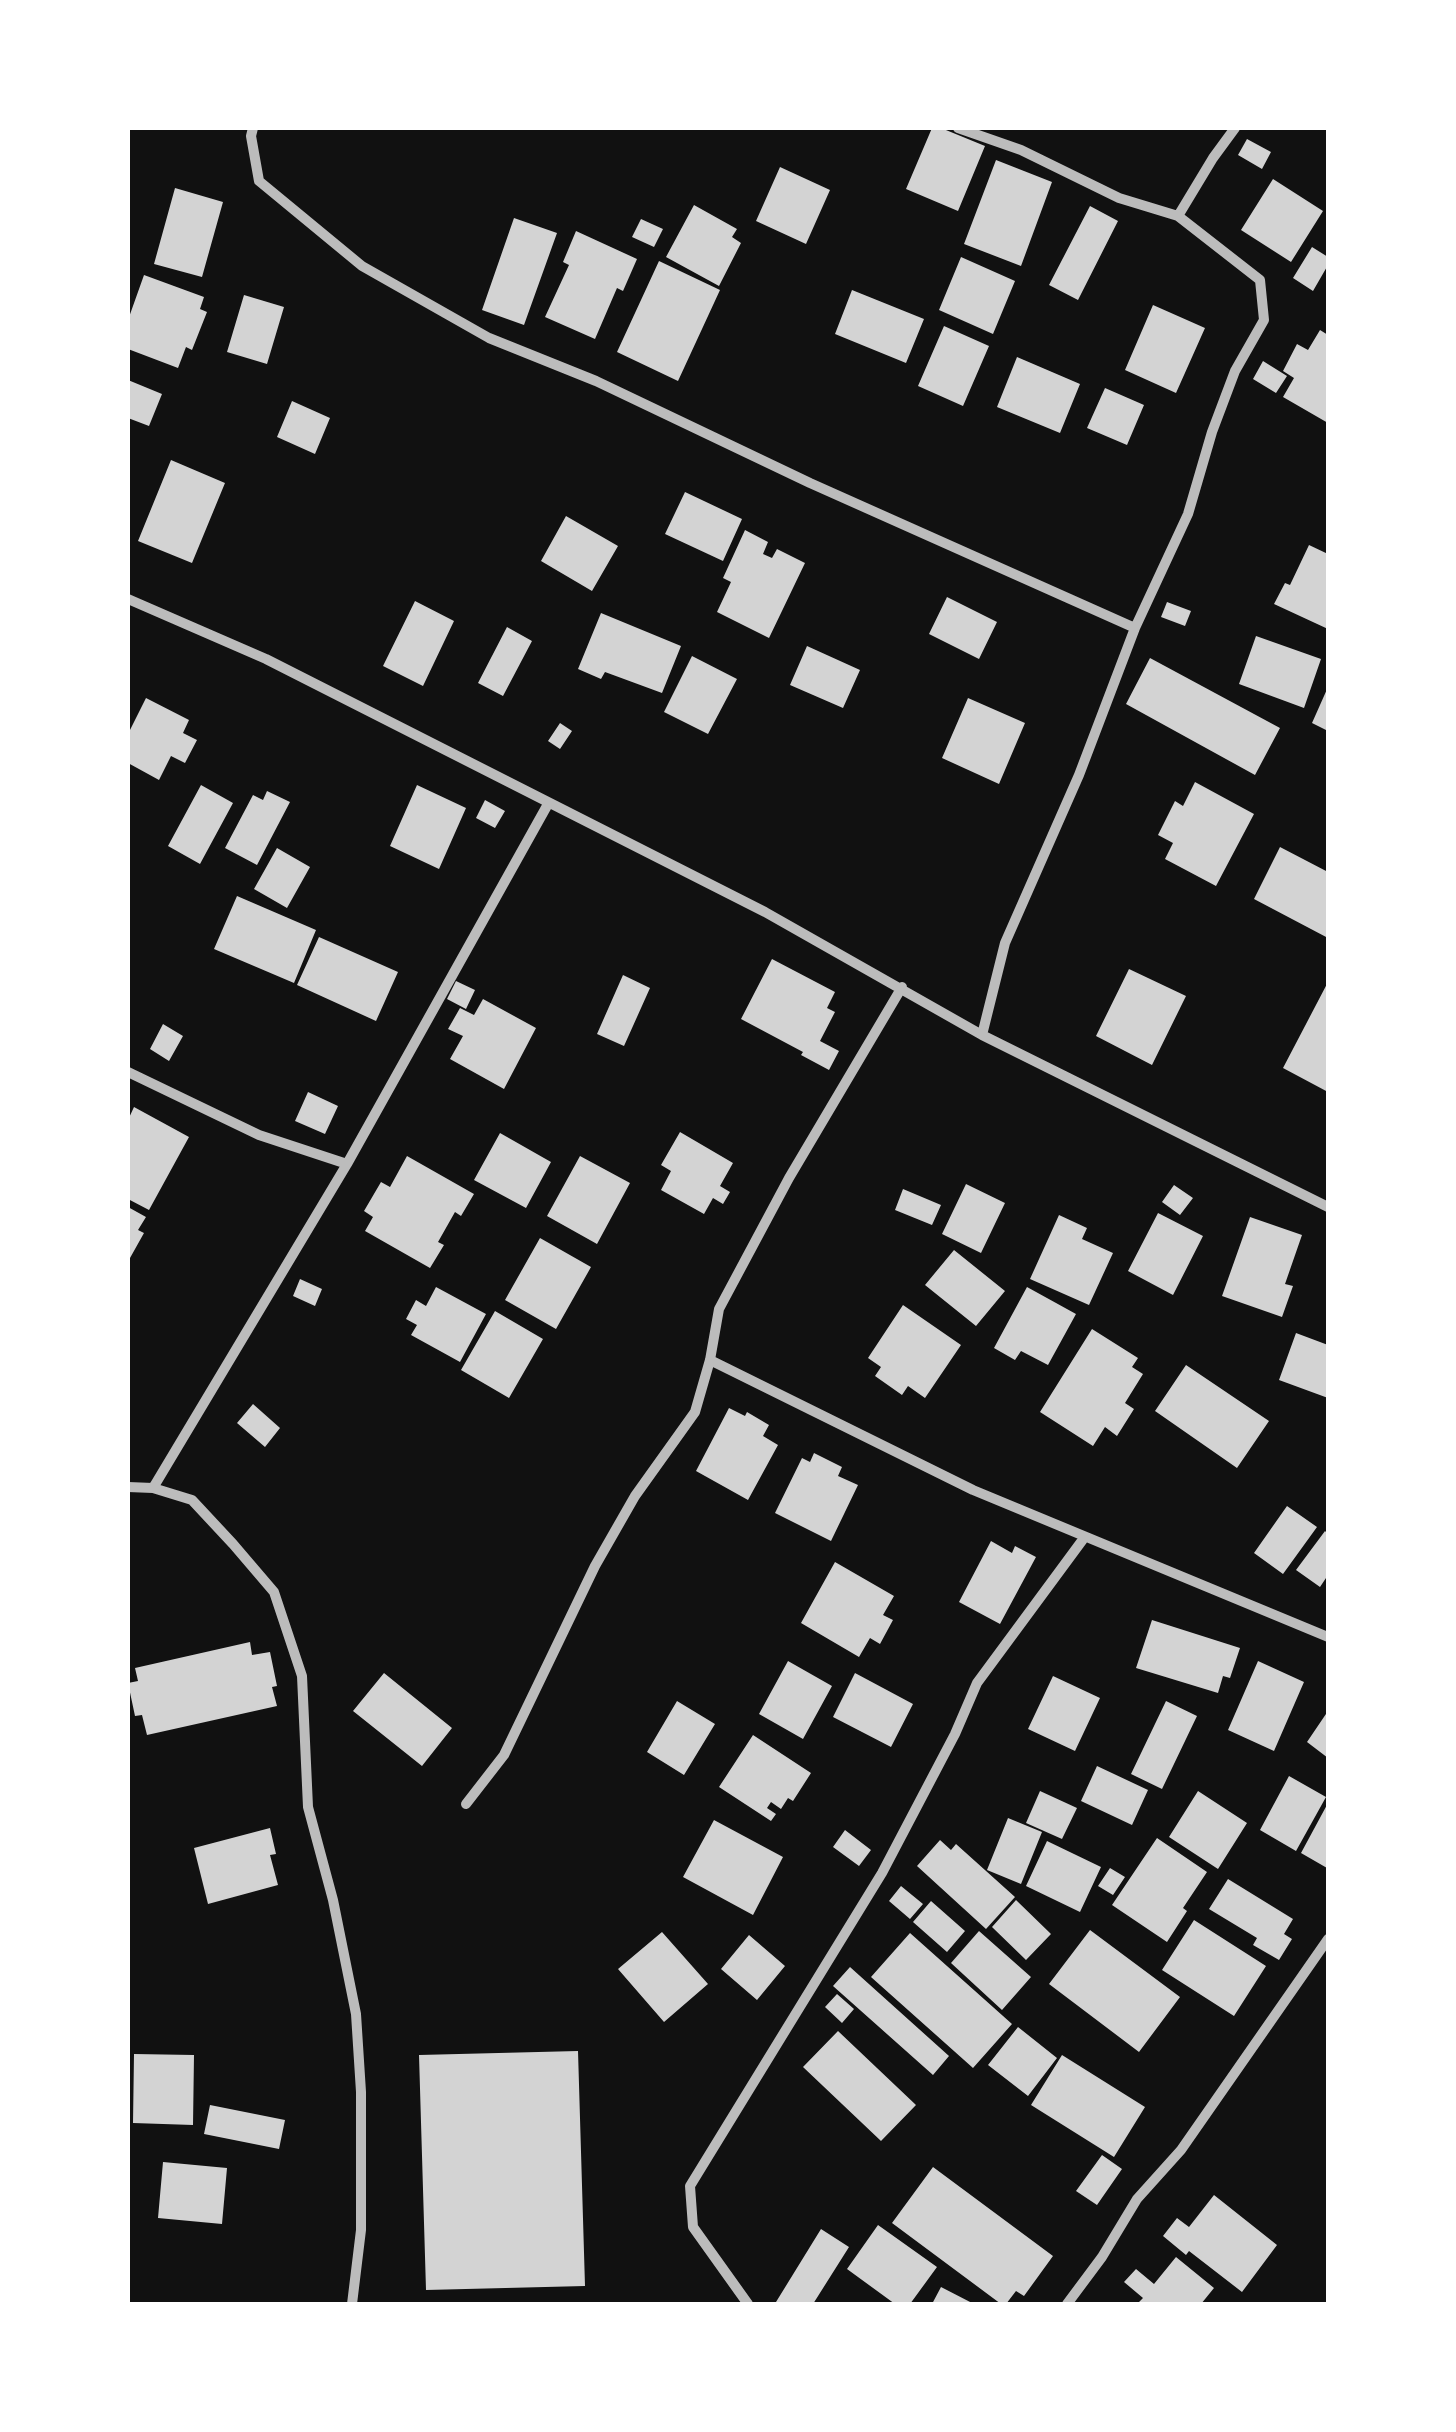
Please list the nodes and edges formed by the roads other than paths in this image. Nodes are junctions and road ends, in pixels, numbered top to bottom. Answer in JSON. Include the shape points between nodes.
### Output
{"nodes":[{"id":1,"x":253,"y":128,"type":"edge"},
{"id":2,"x":958,"y":128,"type":"edge"},
{"id":3,"x":1235,"y":128,"type":"edge"},
{"id":4,"x":1178,"y":216,"type":"junction"},
{"id":5,"x":128,"y":599,"type":"edge"},
{"id":6,"x":1135,"y":628,"type":"junction"},
{"id":7,"x":548,"y":804,"type":"junction"},
{"id":8,"x":902,"y":987,"type":"junction"},
{"id":9,"x":982,"y":1035,"type":"junction"},
{"id":10,"x":128,"y":1072,"type":"edge"},
{"id":11,"x":347,"y":1164,"type":"junction"},
{"id":12,"x":1328,"y":1207,"type":"edge"},
{"id":13,"x":710,"y":1360,"type":"junction"},
{"id":14,"x":128,"y":1487,"type":"edge"},
{"id":15,"x":152,"y":1488,"type":"junction"},
{"id":16,"x":1084,"y":1538,"type":"junction"},
{"id":17,"x":1328,"y":1637,"type":"edge"},
{"id":18,"x":466,"y":1804,"type":"dead end"},
{"id":19,"x":1328,"y":1939,"type":"edge"},
{"id":20,"x":352,"y":2304,"type":"edge"},
{"id":21,"x":748,"y":2304,"type":"edge"},
{"id":22,"x":1067,"y":2304,"type":"edge"}],
"edges":[{"from":1,"to":6,"type":"street","via":[[259,182],[362,266],[489,338]]},
{"from":2,"to":4,"type":"street","via":[[1021,150],[1118,198]]},
{"from":3,"to":4,"type":"street"},
{"from":4,"to":6,"type":"street","via":[[1260,280],[1264,320],[1234,371],[1188,514]]},
{"from":5,"to":7,"type":"street","via":[[266,659]]},
{"from":6,"to":9,"type":"street","via":[[1004,943]]},
{"from":7,"to":8,"type":"street"},
{"from":7,"to":11,"type":"street"},
{"from":8,"to":9,"type":"street"},
{"from":8,"to":13,"type":"street","via":[[719,1309]]},
{"from":9,"to":12,"type":"street"},
{"from":10,"to":11,"type":"street","via":[[259,1135]]},
{"from":11,"to":15,"type":"street"},
{"from":13,"to":16,"type":"street"},
{"from":13,"to":18,"type":"street","via":[[695,1412],[635,1496],[504,1755]]},
{"from":14,"to":15,"type":"street"},
{"from":15,"to":20,"type":"street","via":[[192,1500],[274,1592],[302,1676],[308,1807],[356,2014],[360,2230]]},
{"from":16,"to":17,"type":"street"},
{"from":16,"to":21,"type":"street","via":[[978,1683],[882,1873],[690,2186],[693,2227]]},
{"from":19,"to":22,"type":"street"}]}
